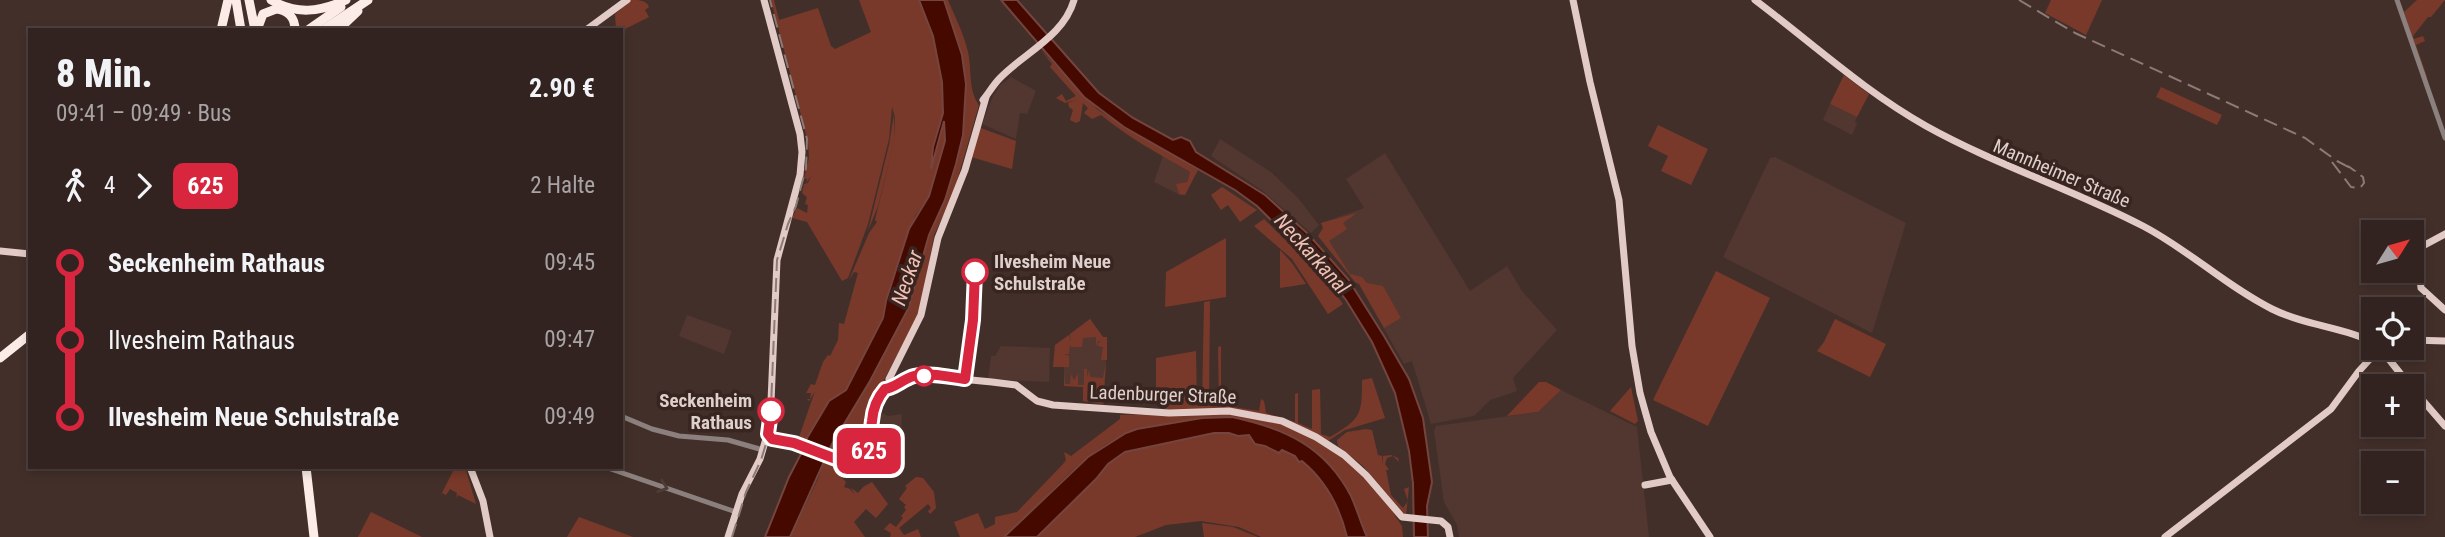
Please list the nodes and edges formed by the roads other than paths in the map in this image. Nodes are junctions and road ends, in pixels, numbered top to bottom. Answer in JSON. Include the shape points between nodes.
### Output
{"nodes":[{"id":1,"x":228,"y":0,"type":"edge"},
{"id":2,"x":242,"y":0,"type":"edge"},
{"id":3,"x":271,"y":0,"type":"edge"},
{"id":4,"x":346,"y":0,"type":"edge"},
{"id":5,"x":352,"y":0,"type":"edge"},
{"id":6,"x":628,"y":0,"type":"edge"},
{"id":7,"x":1074,"y":0,"type":"edge"},
{"id":8,"x":1573,"y":0,"type":"edge"},
{"id":9,"x":1755,"y":0,"type":"edge"},
{"id":10,"x":2397,"y":0,"type":"edge"},
{"id":11,"x":366,"y":3,"type":"edge"},
{"id":12,"x":765,"y":3,"type":"edge"},
{"id":13,"x":221,"y":28,"type":"edge"},
{"id":14,"x":249,"y":28,"type":"edge"},
{"id":15,"x":252,"y":28,"type":"edge"},
{"id":16,"x":295,"y":28,"type":"edge"},
{"id":17,"x":311,"y":28,"type":"edge"},
{"id":18,"x":320,"y":28,"type":"edge"},
{"id":19,"x":326,"y":28,"type":"edge"},
{"id":20,"x":333,"y":28,"type":"edge"},
{"id":21,"x":340,"y":28,"type":"edge"},
{"id":22,"x":590,"y":28,"type":"edge"},
{"id":23,"x":2445,"y":138,"type":"edge"},
{"id":24,"x":2445,"y":234,"type":"edge"},
{"id":25,"x":0,"y":251,"type":"edge"},
{"id":26,"x":28,"y":254,"type":"edge"},
{"id":27,"x":2445,"y":310,"type":"edge"},
{"id":28,"x":28,"y":336,"type":"edge"},
{"id":29,"x":2361,"y":339,"type":"edge"},
{"id":30,"x":2424,"y":340,"type":"edge"},
{"id":31,"x":28,"y":341,"type":"edge"},
{"id":32,"x":2445,"y":341,"type":"edge"},
{"id":33,"x":0,"y":358,"type":"edge"},
{"id":34,"x":2369,"y":360,"type":"edge"},
{"id":35,"x":2390,"y":360,"type":"edge"},
{"id":36,"x":0,"y":363,"type":"edge"},
{"id":37,"x":2401,"y":374,"type":"edge"},
{"id":38,"x":892,"y":381,"type":"junction"},
{"id":39,"x":2424,"y":402,"type":"edge"},
{"id":40,"x":623,"y":417,"type":"edge"},
{"id":41,"x":2445,"y":426,"type":"edge"},
{"id":42,"x":766,"y":442,"type":"junction"},
{"id":43,"x":307,"y":469,"type":"edge"},
{"id":44,"x":471,"y":469,"type":"edge"},
{"id":45,"x":611,"y":469,"type":"edge"},
{"id":46,"x":1668,"y":479,"type":"junction"},
{"id":47,"x":1645,"y":483,"type":"dead end"},
{"id":48,"x":736,"y":512,"type":"junction"},
{"id":49,"x":1706,"y":536,"type":"edge"},
{"id":50,"x":316,"y":537,"type":"edge"},
{"id":51,"x":489,"y":537,"type":"edge"},
{"id":52,"x":728,"y":537,"type":"edge"},
{"id":53,"x":1450,"y":537,"type":"edge"},
{"id":54,"x":2165,"y":537,"type":"edge"}],
"edges":[{"from":1,"to":13,"type":"highway"},
{"from":2,"to":14,"type":"highway"},
{"from":3,"to":4,"type":"highway","via":[[308,11]]},
{"from":5,"to":17,"type":"highway"},
{"from":6,"to":22,"type":"main road"},
{"from":7,"to":38,"type":"main road","via":[[1063,23],[1001,77],[978,113],[961,178],[938,238],[921,315]]},
{"from":8,"to":46,"type":"main road","via":[[1619,200],[1640,393]]},
{"from":9,"to":29,"type":"main road","name":"Mannheimer Straße","via":[[1871,93],[1927,127],[2141,225],[2284,315]]},
{"from":10,"to":23,"type":"street"},
{"from":11,"to":18,"type":"highway"},
{"from":11,"to":19,"type":"highway"},
{"from":11,"to":20,"type":"highway"},
{"from":11,"to":21,"type":"highway"},
{"from":12,"to":42,"type":"main road","via":[[802,152],[795,197],[776,260]]},
{"from":15,"to":16,"type":"highway","via":[[274,9],[289,14]]},
{"from":24,"to":27,"type":"main road","via":[[2419,248],[2417,254],[2421,288]]},
{"from":25,"to":26,"type":"main road"},
{"from":28,"to":33,"type":"highway"},
{"from":30,"to":32,"type":"main road"},
{"from":31,"to":36,"type":"highway"},
{"from":34,"to":54,"type":"main road","via":[[2326,413]]},
{"from":35,"to":37,"type":"main road"},
{"from":38,"to":42,"type":"main road","via":[[880,395],[868,455],[859,464],[794,443]]},
{"from":38,"to":53,"type":"main road","name":"Ladenburger Straße","via":[[919,375],[1013,384],[1037,401],[1053,405],[1169,413],[1229,411],[1282,421],[1344,455],[1399,515],[1441,521]]},
{"from":39,"to":41,"type":"main road"},
{"from":40,"to":42,"type":"street","via":[[679,436]]},
{"from":42,"to":48,"type":"main road"},
{"from":43,"to":50,"type":"highway"},
{"from":44,"to":51,"type":"main road"},
{"from":45,"to":48,"type":"street","one_way":true},
{"from":46,"to":47,"type":"main road"},
{"from":46,"to":49,"type":"main road"},
{"from":48,"to":52,"type":"main road"}]}
